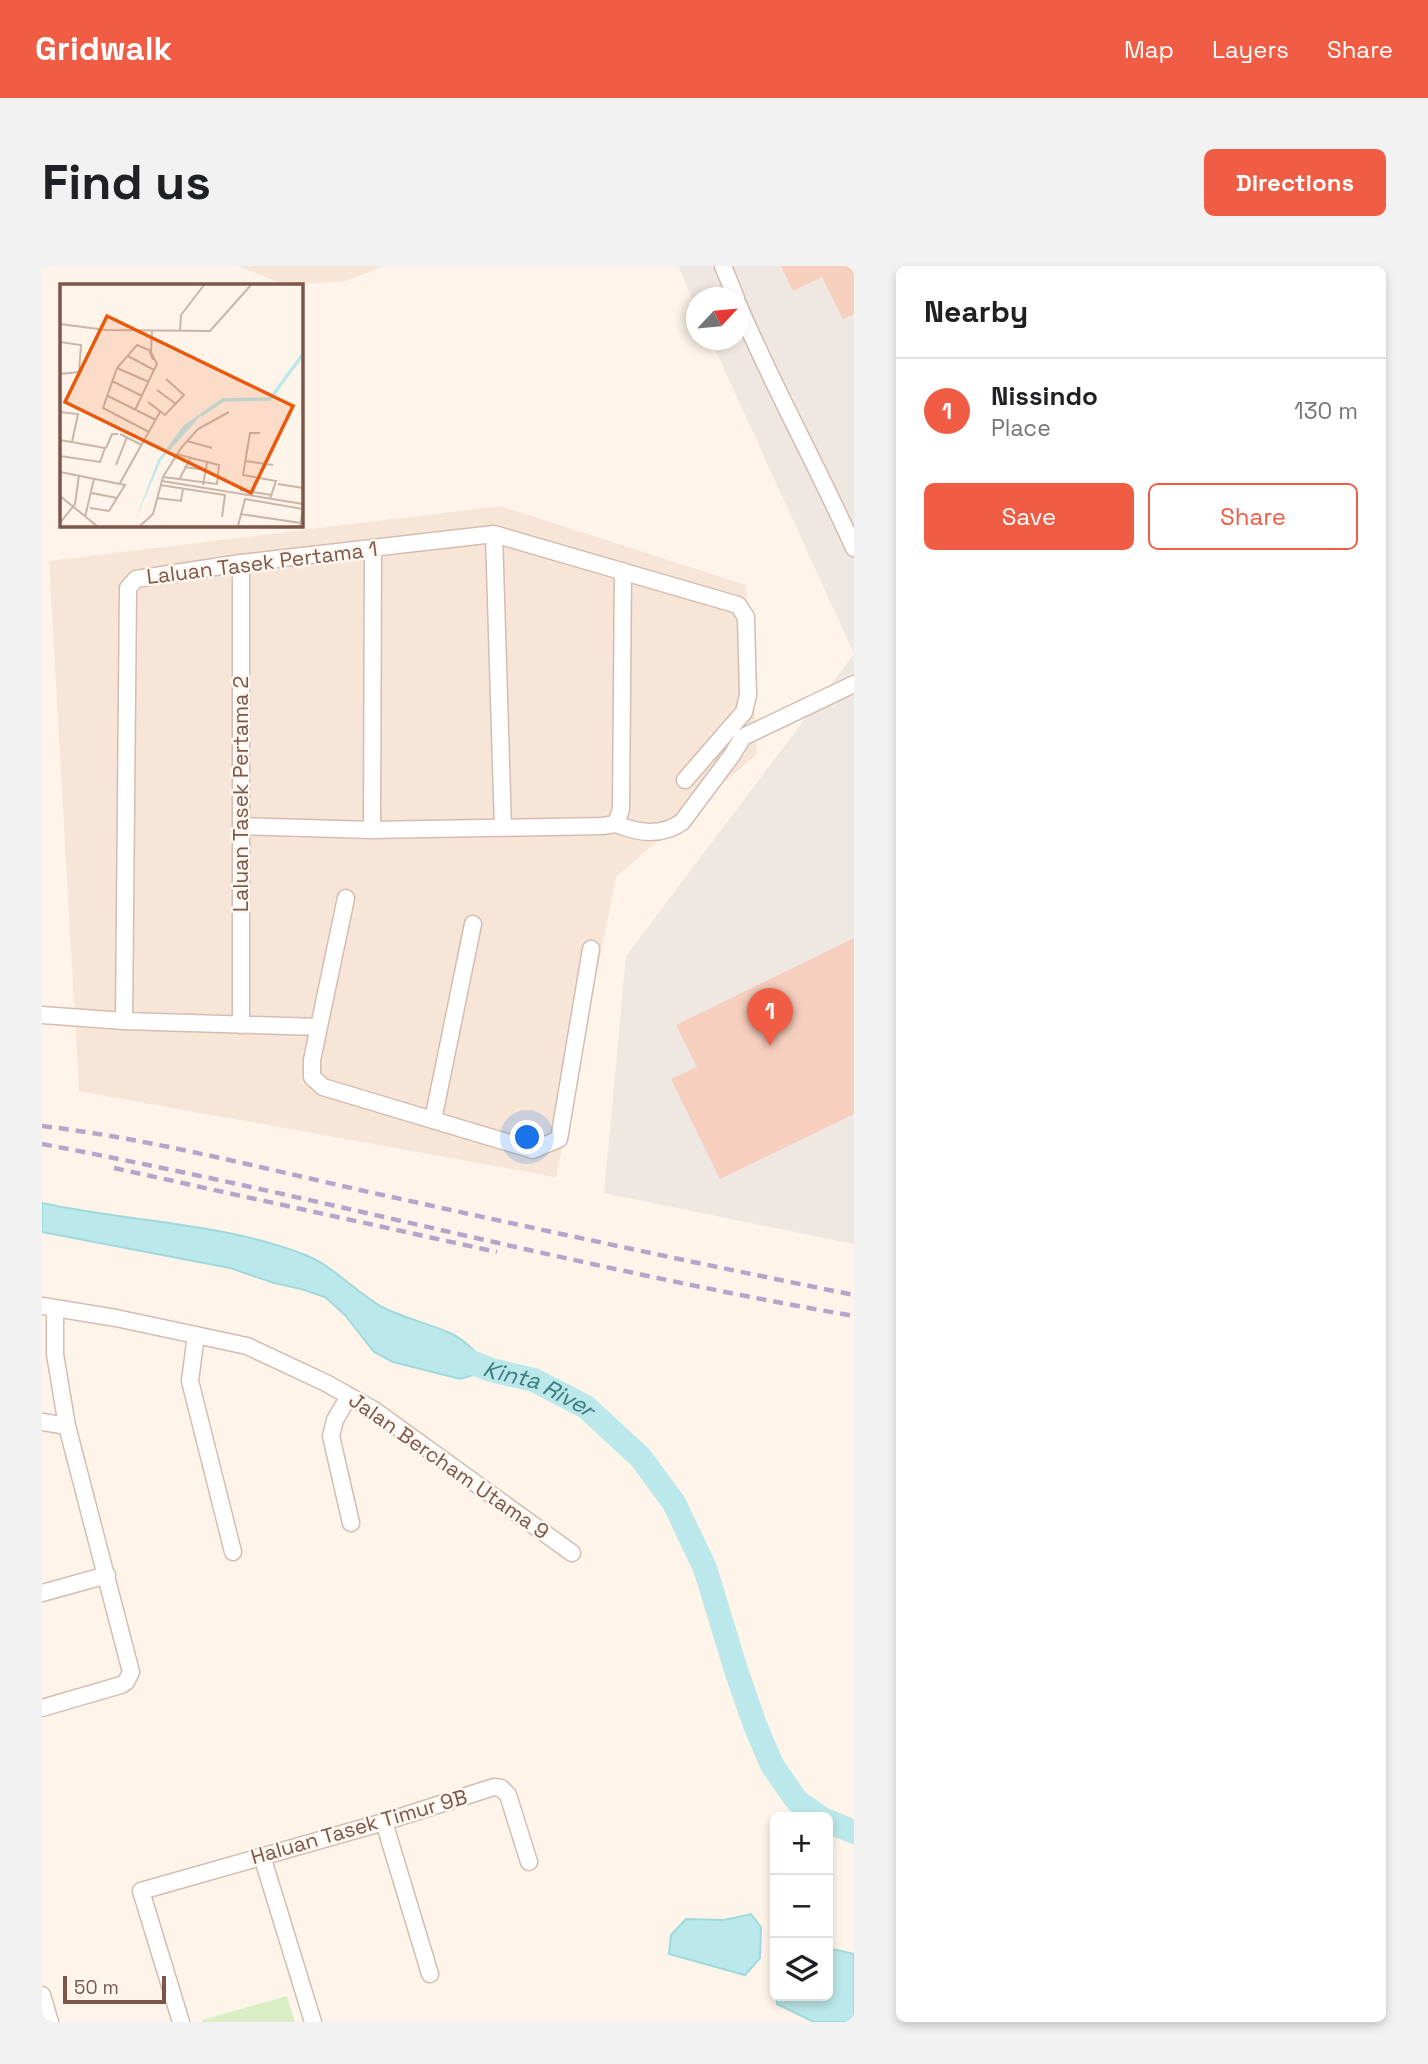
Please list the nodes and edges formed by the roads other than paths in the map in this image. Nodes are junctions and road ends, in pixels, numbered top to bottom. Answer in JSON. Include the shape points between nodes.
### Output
{"nodes":[{"id":1,"x":723,"y":266,"type":"edge"},
{"id":2,"x":732,"y":287,"type":"edge"},
{"id":3,"x":749,"y":329,"type":"edge"},
{"id":4,"x":494,"y":534,"type":"junction"},
{"id":5,"x":373,"y":548,"type":"junction"},
{"id":6,"x":854,"y":548,"type":"edge"},
{"id":7,"x":241,"y":563,"type":"junction"},
{"id":8,"x":623,"y":571,"type":"junction"},
{"id":9,"x":854,"y":684,"type":"edge"},
{"id":10,"x":685,"y":780,"type":"dead end"},
{"id":11,"x":616,"y":824,"type":"junction"},
{"id":12,"x":241,"y":826,"type":"junction"},
{"id":13,"x":503,"y":828,"type":"junction"},
{"id":14,"x":372,"y":830,"type":"junction"},
{"id":15,"x":346,"y":898,"type":"dead end"},
{"id":16,"x":473,"y":925,"type":"dead end"},
{"id":17,"x":591,"y":949,"type":"dead end"},
{"id":18,"x":42,"y":1015,"type":"edge"},
{"id":19,"x":124,"y":1021,"type":"junction"},
{"id":20,"x":241,"y":1025,"type":"junction"},
{"id":21,"x":319,"y":1027,"type":"junction"},
{"id":22,"x":433,"y":1120,"type":"junction"},
{"id":23,"x":49,"y":1307,"type":"edge"},
{"id":24,"x":196,"y":1335,"type":"junction"},
{"id":25,"x":349,"y":1396,"type":"junction"},
{"id":26,"x":42,"y":1422,"type":"edge"},
{"id":27,"x":67,"y":1426,"type":"junction"},
{"id":28,"x":351,"y":1523,"type":"dead end"},
{"id":29,"x":233,"y":1552,"type":"dead end"},
{"id":30,"x":572,"y":1553,"type":"dead end"},
{"id":31,"x":107,"y":1575,"type":"junction"},
{"id":32,"x":42,"y":1593,"type":"edge"},
{"id":33,"x":42,"y":1708,"type":"edge"},
{"id":34,"x":384,"y":1822,"type":"junction"},
{"id":35,"x":262,"y":1856,"type":"junction"},
{"id":36,"x":529,"y":1863,"type":"dead end"},
{"id":37,"x":430,"y":1974,"type":"dead end"},
{"id":38,"x":42,"y":1995,"type":"edge"},
{"id":39,"x":50,"y":2022,"type":"edge"},
{"id":40,"x":181,"y":2022,"type":"edge"},
{"id":41,"x":313,"y":2022,"type":"edge"}],
"edges":[{"from":1,"to":2,"type":"street"},
{"from":3,"to":6,"type":"street"},
{"from":4,"to":5,"type":"street","name":"Laluan Tasek Pertama 1"},
{"from":4,"to":8,"type":"street","name":"Laluan Tasek Pertama 1"},
{"from":4,"to":13,"type":"street"},
{"from":5,"to":7,"type":"street","name":"Laluan Tasek Pertama 1"},
{"from":5,"to":14,"type":"street"},
{"from":7,"to":12,"type":"street","name":"Laluan Tasek Pertama 2"},
{"from":7,"to":19,"type":"street","name":"Laluan Tasek Pertama 1","via":[[136,579],[128,588]]},
{"from":8,"to":10,"type":"street","name":"Laluan Tasek Pertama 1","via":[[738,605],[746,617],[748,695],[744,712]]},
{"from":8,"to":11,"type":"street","via":[[621,809]]},
{"from":9,"to":11,"type":"street","via":[[743,737],[675,827],[646,833]]},
{"from":11,"to":13,"type":"street"},
{"from":12,"to":14,"type":"street"},
{"from":12,"to":20,"type":"street","name":"Laluan Tasek Pertama 2"},
{"from":13,"to":14,"type":"street"},
{"from":15,"to":21,"type":"street"},
{"from":16,"to":22,"type":"street"},
{"from":17,"to":22,"type":"street","via":[[559,1139],[533,1150]]},
{"from":18,"to":19,"type":"street"},
{"from":19,"to":20,"type":"street"},
{"from":20,"to":21,"type":"street"},
{"from":21,"to":22,"type":"street","via":[[312,1077],[323,1087]]},
{"from":23,"to":24,"type":"street","name":"Jalan Bercham Utama 9"},
{"from":23,"to":27,"type":"street"},
{"from":24,"to":25,"type":"street","name":"Jalan Bercham Utama 9","via":[[247,1346]]},
{"from":24,"to":29,"type":"street","via":[[190,1381]]},
{"from":25,"to":28,"type":"street","via":[[331,1436]]},
{"from":25,"to":30,"type":"street","name":"Jalan Bercham Utama 9"},
{"from":26,"to":27,"type":"street"},
{"from":27,"to":31,"type":"street"},
{"from":31,"to":32,"type":"street"},
{"from":31,"to":33,"type":"street","via":[[130,1665],[129,1677],[121,1685]]},
{"from":34,"to":35,"type":"street","name":"Haluan Tasek Timur 9B"},
{"from":34,"to":36,"type":"street","name":"Haluan Tasek Timur 9B","via":[[501,1788],[508,1795]]},
{"from":34,"to":37,"type":"street"},
{"from":35,"to":40,"type":"street","name":"Haluan Tasek Timur 9B","via":[[141,1891]]},
{"from":35,"to":41,"type":"street"},
{"from":38,"to":39,"type":"street"}]}
